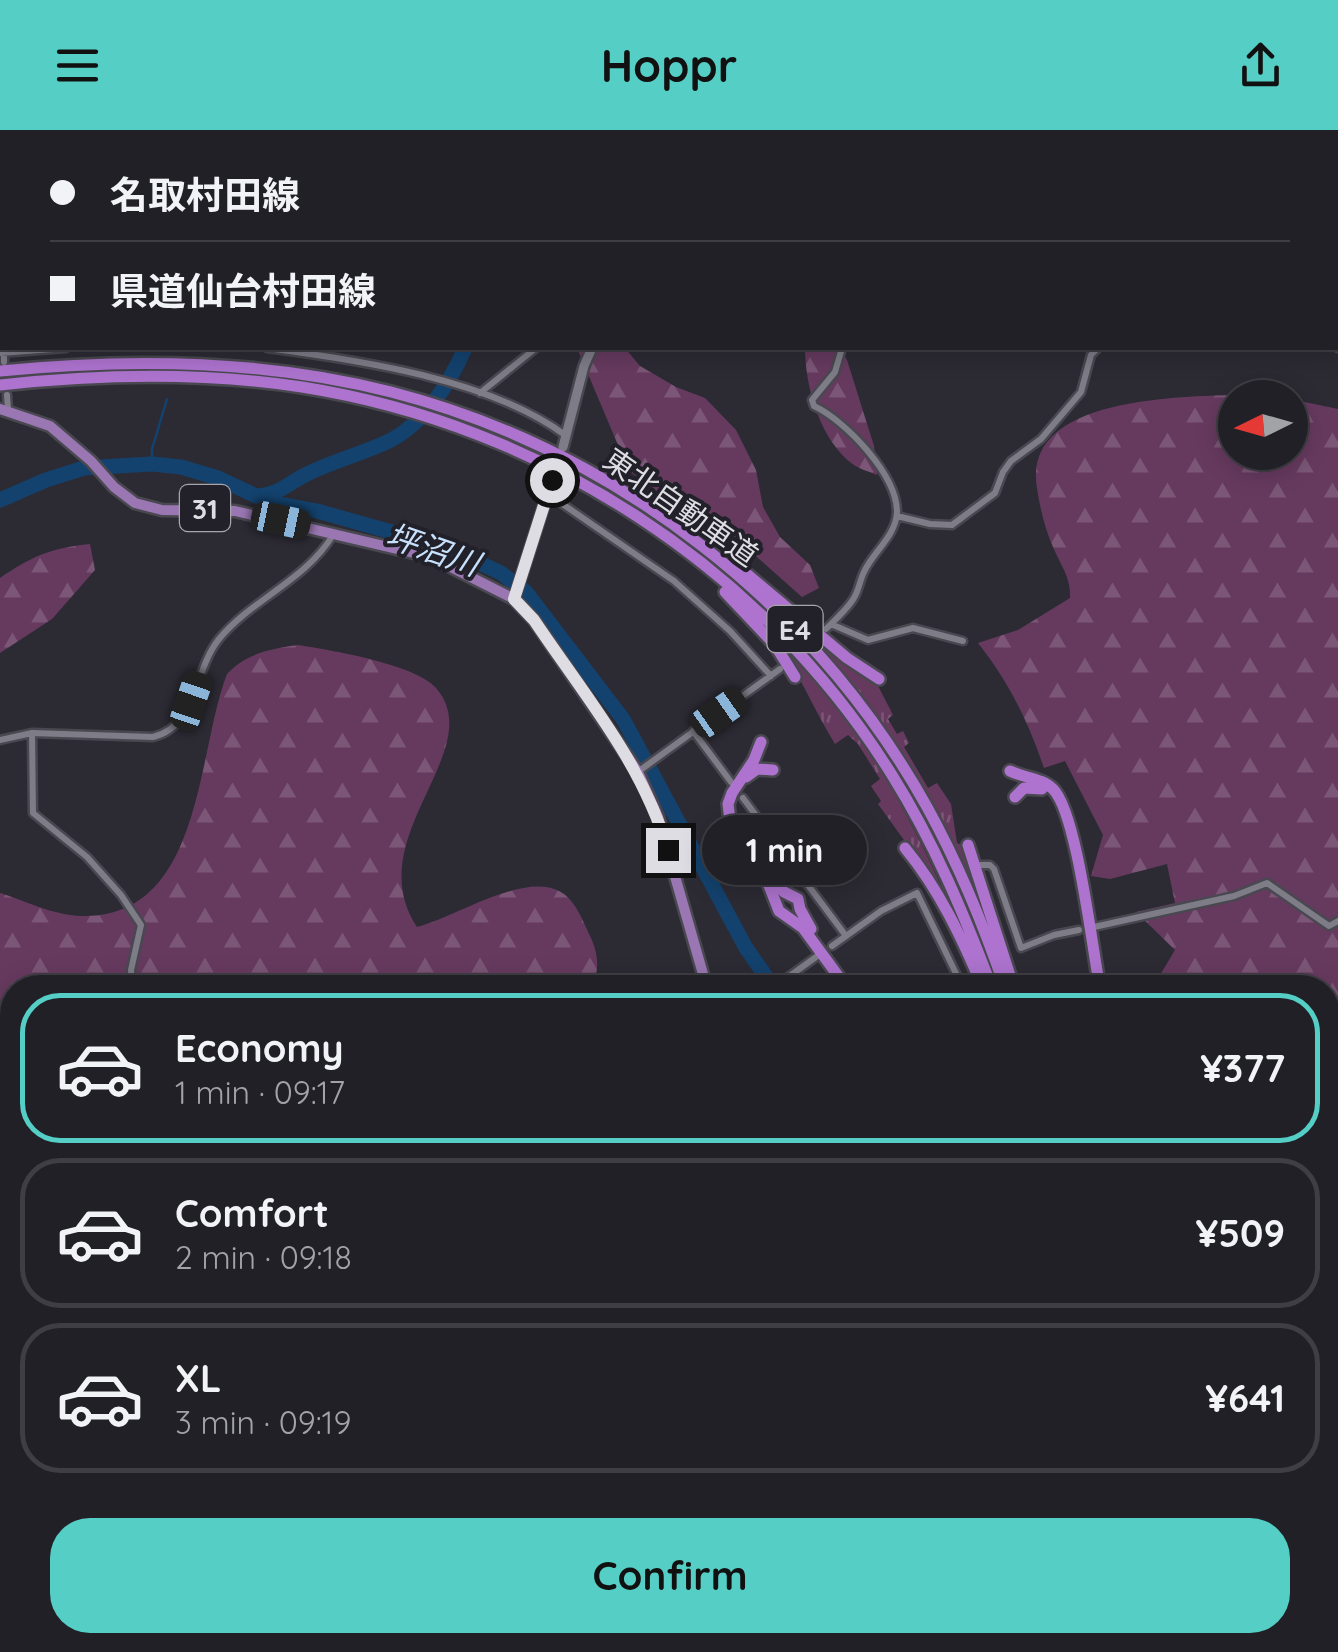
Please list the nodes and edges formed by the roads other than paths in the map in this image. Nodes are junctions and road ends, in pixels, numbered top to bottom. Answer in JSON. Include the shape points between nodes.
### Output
{"nodes":[{"id":1,"x":34,"y":350,"type":"edge"},
{"id":2,"x":281,"y":350,"type":"edge"},
{"id":3,"x":533,"y":350,"type":"edge"},
{"id":4,"x":591,"y":350,"type":"edge"},
{"id":5,"x":841,"y":350,"type":"edge"},
{"id":6,"x":1096,"y":350,"type":"edge"},
{"id":7,"x":2,"y":352,"type":"edge"},
{"id":8,"x":2,"y":367,"type":"edge"},
{"id":9,"x":4,"y":390,"type":"edge"},
{"id":10,"x":478,"y":394,"type":"junction"},
{"id":11,"x":4,"y":409,"type":"edge"},
{"id":12,"x":566,"y":436,"type":"junction"},
{"id":13,"x":563,"y":447,"type":"dead end"},
{"id":14,"x":552,"y":480,"type":"dead end"},
{"id":15,"x":548,"y":494,"type":"junction"},
{"id":16,"x":632,"y":505,"type":"junction"},
{"id":17,"x":897,"y":516,"type":"junction"},
{"id":18,"x":334,"y":532,"type":"junction"},
{"id":19,"x":514,"y":598,"type":"junction"},
{"id":20,"x":964,"y":641,"type":"dead end"},
{"id":21,"x":780,"y":669,"type":"tunnel mouth"},
{"id":22,"x":771,"y":676,"type":"junction"},
{"id":23,"x":795,"y":677,"type":"dead end"},
{"id":24,"x":879,"y":679,"type":"dead end"},
{"id":25,"x":693,"y":732,"type":"junction"},
{"id":26,"x":32,"y":733,"type":"junction"},
{"id":27,"x":0,"y":740,"type":"edge"},
{"id":28,"x":760,"y":742,"type":"dead end"},
{"id":29,"x":640,"y":770,"type":"junction"},
{"id":30,"x":773,"y":770,"type":"dead end"},
{"id":31,"x":1010,"y":770,"type":"dead end"},
{"id":32,"x":730,"y":782,"type":"dead end"},
{"id":33,"x":1016,"y":797,"type":"dead end"},
{"id":34,"x":742,"y":798,"type":"dead end"},
{"id":35,"x":968,"y":845,"type":"dead end"},
{"id":36,"x":904,"y":848,"type":"dead end"},
{"id":37,"x":980,"y":865,"type":"dead end"},
{"id":38,"x":927,"y":889,"type":"dead end"},
{"id":39,"x":917,"y":894,"type":"junction"},
{"id":40,"x":1338,"y":921,"type":"edge"},
{"id":41,"x":1094,"y":928,"type":"dead end"},
{"id":42,"x":1080,"y":930,"type":"dead end"},
{"id":43,"x":846,"y":936,"type":"junction"},
{"id":44,"x":832,"y":946,"type":"dead end"},
{"id":45,"x":816,"y":958,"type":"dead end"},
{"id":46,"x":131,"y":975,"type":"edge"},
{"id":47,"x":703,"y":975,"type":"edge"},
{"id":48,"x":791,"y":975,"type":"edge"},
{"id":49,"x":840,"y":975,"type":"edge"},
{"id":50,"x":841,"y":975,"type":"edge"},
{"id":51,"x":956,"y":975,"type":"edge"},
{"id":52,"x":976,"y":975,"type":"edge"},
{"id":53,"x":987,"y":975,"type":"edge"},
{"id":54,"x":1001,"y":975,"type":"edge"},
{"id":55,"x":1010,"y":975,"type":"edge"},
{"id":56,"x":1095,"y":975,"type":"edge"},
{"id":57,"x":1095,"y":975,"type":"edge"}],
"edges":[{"from":1,"to":7,"type":"street"},
{"from":2,"to":10,"type":"street","via":[[353,360]]},
{"from":3,"to":10,"type":"street"},
{"from":4,"to":12,"type":"main road"},
{"from":5,"to":17,"type":"street","via":[[835,372],[812,400],[866,449],[895,496]]},
{"from":6,"to":17,"type":"street","via":[[1081,392],[1012,460],[995,492],[952,524]]},
{"from":7,"to":8,"type":"street"},
{"from":8,"to":16,"type":"highway","name":"東北自動車道","number":"E4","via":[[224,366],[417,399],[540,446]]},
{"from":9,"to":11,"type":"street"},
{"from":9,"to":16,"type":"highway","name":"東北自動車道","number":"E4","via":[[142,376],[302,387],[432,419]]},
{"from":10,"to":12,"type":"street"},
{"from":11,"to":18,"type":"main road","number":"31","via":[[50,426],[114,488],[148,508],[235,511]]},
{"from":12,"to":13,"type":"main road"},
{"from":14,"to":15,"type":"main road"},
{"from":15,"to":19,"type":"main road"},
{"from":15,"to":22,"type":"street","via":[[674,581]]},
{"from":16,"to":23,"type":"highway","via":[[650,532],[731,597]]},
{"from":16,"to":24,"type":"highway","via":[[668,515]]},
{"from":16,"to":53,"type":"highway","name":"東北自動車道","number":"E4","via":[[754,607],[842,703],[915,814]]},
{"from":16,"to":54,"type":"highway","name":"東北自動車道","number":"E4","via":[[700,544],[823,658],[926,807]]},
{"from":17,"to":20,"type":"street","via":[[857,593],[829,626],[868,640],[913,628]]},
{"from":18,"to":19,"type":"main road","number":"31","via":[[431,557]]},
{"from":18,"to":26,"type":"street","via":[[302,572],[221,636],[183,719],[168,733]]},
{"from":19,"to":29,"type":"main road","number":"31"},
{"from":21,"to":22,"type":"street"},
{"from":22,"to":25,"type":"street"},
{"from":25,"to":29,"type":"street"},
{"from":25,"to":32,"type":"street"},
{"from":26,"to":27,"type":"street"},
{"from":26,"to":46,"type":"street","via":[[33,813],[87,858],[141,925]]},
{"from":28,"to":49,"type":"highway","via":[[732,793],[732,828],[779,912],[803,928]]},
{"from":29,"to":47,"type":"main road","number":"31"},
{"from":30,"to":50,"type":"highway","via":[[756,769],[742,782],[732,807],[736,826],[770,878],[798,899]]},
{"from":31,"to":56,"type":"highway","via":[[1048,785],[1062,802]]},
{"from":33,"to":57,"type":"highway","via":[[1024,788],[1046,791],[1065,821]]},
{"from":34,"to":43,"type":"street"},
{"from":35,"to":55,"type":"highway"},
{"from":36,"to":52,"type":"highway","via":[[948,911]]},
{"from":37,"to":42,"type":"street","via":[[994,869],[1021,948]]},
{"from":38,"to":39,"type":"street"},
{"from":39,"to":43,"type":"street"},
{"from":39,"to":51,"type":"street"},
{"from":40,"to":41,"type":"street","via":[[1329,926],[1267,883]]},
{"from":43,"to":44,"type":"street"},
{"from":45,"to":48,"type":"street"}]}
